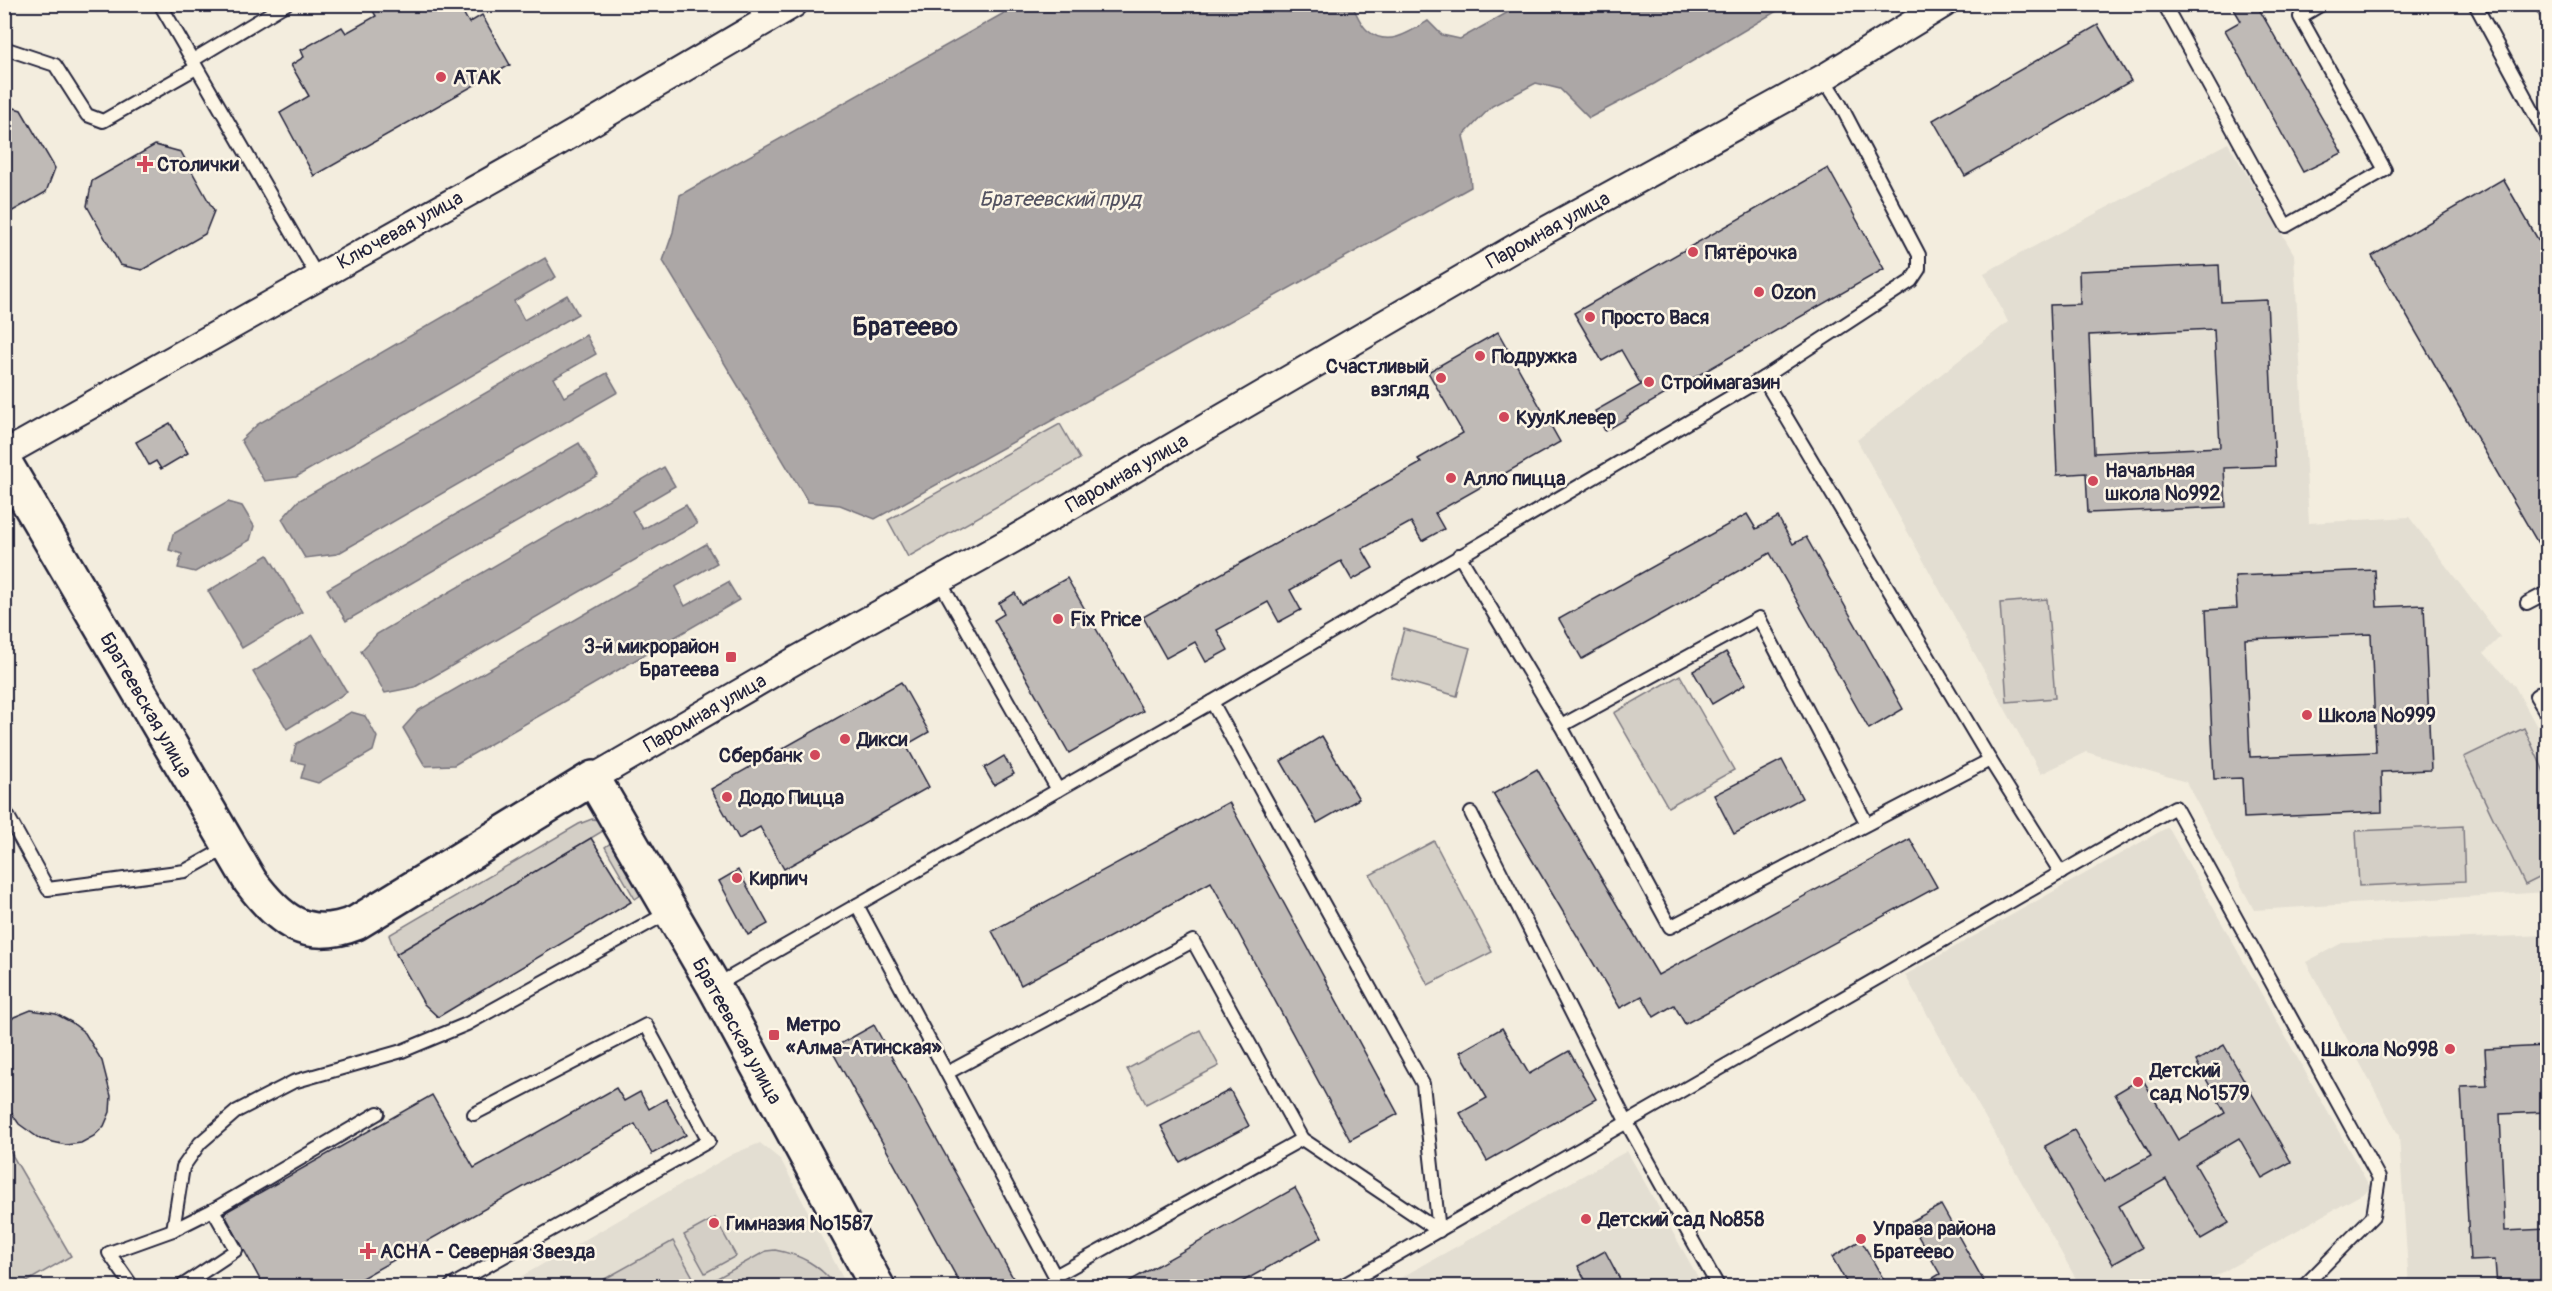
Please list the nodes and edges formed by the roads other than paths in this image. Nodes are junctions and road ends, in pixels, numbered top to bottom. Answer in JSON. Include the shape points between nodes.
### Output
{"nodes":[{"id":1,"x":160,"y":4,"type":"edge"},
{"id":2,"x":286,"y":4,"type":"edge"},
{"id":3,"x":794,"y":4,"type":"edge"},
{"id":4,"x":1944,"y":4,"type":"edge"},
{"id":5,"x":2164,"y":4,"type":"edge"},
{"id":6,"x":2322,"y":4,"type":"edge"},
{"id":7,"x":2475,"y":4,"type":"edge"},
{"id":8,"x":757,"y":14,"type":"edge"},
{"id":9,"x":4,"y":48,"type":"edge"},
{"id":10,"x":195,"y":64,"type":"junction"},
{"id":11,"x":1823,"y":78,"type":"junction"},
{"id":12,"x":2543,"y":120,"type":"edge"},
{"id":13,"x":2547,"y":139,"type":"edge"},
{"id":14,"x":317,"y":276,"type":"junction"},
{"id":15,"x":1763,"y":378,"type":"junction"},
{"id":16,"x":4,"y":454,"type":"edge"},
{"id":17,"x":4,"y":461,"type":"edge"},
{"id":18,"x":1459,"y":555,"type":"junction"},
{"id":19,"x":939,"y":580,"type":"junction"},
{"id":20,"x":2547,"y":592,"type":"edge"},
{"id":21,"x":2527,"y":603,"type":"dead end"},
{"id":22,"x":2547,"y":688,"type":"edge"},
{"id":23,"x":1212,"y":702,"type":"junction"},
{"id":24,"x":2547,"y":716,"type":"edge"},
{"id":25,"x":1561,"y":726,"type":"junction"},
{"id":26,"x":1990,"y":760,"type":"junction"},
{"id":27,"x":593,"y":778,"type":"junction"},
{"id":28,"x":1058,"y":790,"type":"junction"},
{"id":29,"x":4,"y":809,"type":"edge"},
{"id":30,"x":1471,"y":813,"type":"dead end"},
{"id":31,"x":1867,"y":824,"type":"junction"},
{"id":32,"x":229,"y":846,"type":"junction"},
{"id":33,"x":2061,"y":873,"type":"junction"},
{"id":34,"x":857,"y":905,"type":"junction"},
{"id":35,"x":670,"y":912,"type":"junction"},
{"id":36,"x":309,"y":929,"type":"joint"},
{"id":37,"x":714,"y":986,"type":"junction"},
{"id":38,"x":947,"y":1073,"type":"junction"},
{"id":39,"x":378,"y":1113,"type":"dead end"},
{"id":40,"x":474,"y":1114,"type":"dead end"},
{"id":41,"x":1627,"y":1123,"type":"junction"},
{"id":42,"x":1302,"y":1139,"type":"junction"},
{"id":43,"x":213,"y":1210,"type":"junction"},
{"id":44,"x":172,"y":1230,"type":"junction"},
{"id":45,"x":1439,"y":1231,"type":"junction"},
{"id":46,"x":132,"y":1287,"type":"edge"},
{"id":47,"x":182,"y":1287,"type":"edge"},
{"id":48,"x":451,"y":1287,"type":"edge"},
{"id":49,"x":877,"y":1287,"type":"edge"},
{"id":50,"x":1342,"y":1287,"type":"edge"},
{"id":51,"x":1718,"y":1287,"type":"edge"},
{"id":52,"x":2304,"y":1287,"type":"edge"}],
"edges":[{"from":1,"to":10,"type":"lane"},
{"from":2,"to":10,"type":"lane"},
{"from":3,"to":8,"type":"street","name":"Ключевая улица"},
{"from":4,"to":11,"type":"street","name":"Паромная улица"},
{"from":5,"to":6,"type":"lane","via":[[2286,226],[2385,170],[2300,17]]},
{"from":7,"to":12,"type":"lane"},
{"from":8,"to":14,"type":"street","name":"Ключевая улица","via":[[550,147]]},
{"from":9,"to":10,"type":"lane","via":[[56,65],[87,115],[103,121]]},
{"from":10,"to":14,"type":"lane"},
{"from":11,"to":15,"type":"lane","via":[[1919,255],[1919,269],[1911,281]]},
{"from":11,"to":19,"type":"street","name":"Паромная улица","via":[[1530,239]]},
{"from":12,"to":13,"type":"lane"},
{"from":14,"to":16,"type":"street","name":"Ключевая улица"},
{"from":15,"to":18,"type":"lane"},
{"from":15,"to":26,"type":"lane"},
{"from":17,"to":32,"type":"street","name":"Братеевская улица"},
{"from":18,"to":23,"type":"lane"},
{"from":18,"to":25,"type":"lane"},
{"from":19,"to":27,"type":"street","name":"Паромная улица"},
{"from":19,"to":28,"type":"lane"},
{"from":20,"to":21,"type":"lane"},
{"from":22,"to":24,"type":"lane","via":[[2536,696]]},
{"from":23,"to":28,"type":"lane"},
{"from":23,"to":45,"type":"lane","via":[[1424,1084]]},
{"from":25,"to":31,"type":"lane","via":[[1670,927]]},
{"from":25,"to":31,"type":"lane","via":[[1759,618]]},
{"from":26,"to":31,"type":"lane"},
{"from":26,"to":33,"type":"lane"},
{"from":27,"to":35,"type":"street","name":"Братеевская улица"},
{"from":27,"to":36,"type":"street","name":"Паромная улица","via":[[356,923],[333,930]]},
{"from":28,"to":34,"type":"lane"},
{"from":29,"to":32,"type":"lane","via":[[48,889],[185,871]]},
{"from":30,"to":41,"type":"lane"},
{"from":32,"to":36,"type":"street","name":"Братеевская улица","via":[[266,904],[294,925]]},
{"from":33,"to":41,"type":"lane"},
{"from":33,"to":52,"type":"lane","via":[[2175,807],[2379,1178],[2373,1216]]},
{"from":34,"to":37,"type":"lane"},
{"from":34,"to":38,"type":"lane"},
{"from":35,"to":37,"type":"street","name":"Братеевская улица"},
{"from":35,"to":44,"type":"lane","via":[[466,1024],[402,1051],[293,1082],[237,1111],[200,1143],[183,1167]]},
{"from":37,"to":49,"type":"street","name":"Братеевская улица"},
{"from":38,"to":42,"type":"lane","via":[[1193,941]]},
{"from":38,"to":42,"type":"lane","via":[[1055,1275]]},
{"from":39,"to":43,"type":"lane"},
{"from":40,"to":48,"type":"lane","via":[[646,1025],[709,1141]]},
{"from":41,"to":45,"type":"lane"},
{"from":41,"to":51,"type":"lane"},
{"from":42,"to":45,"type":"lane"},
{"from":43,"to":44,"type":"lane"},
{"from":43,"to":47,"type":"lane","via":[[236,1251]]},
{"from":44,"to":46,"type":"lane","via":[[109,1253]]},
{"from":45,"to":50,"type":"lane"}]}
